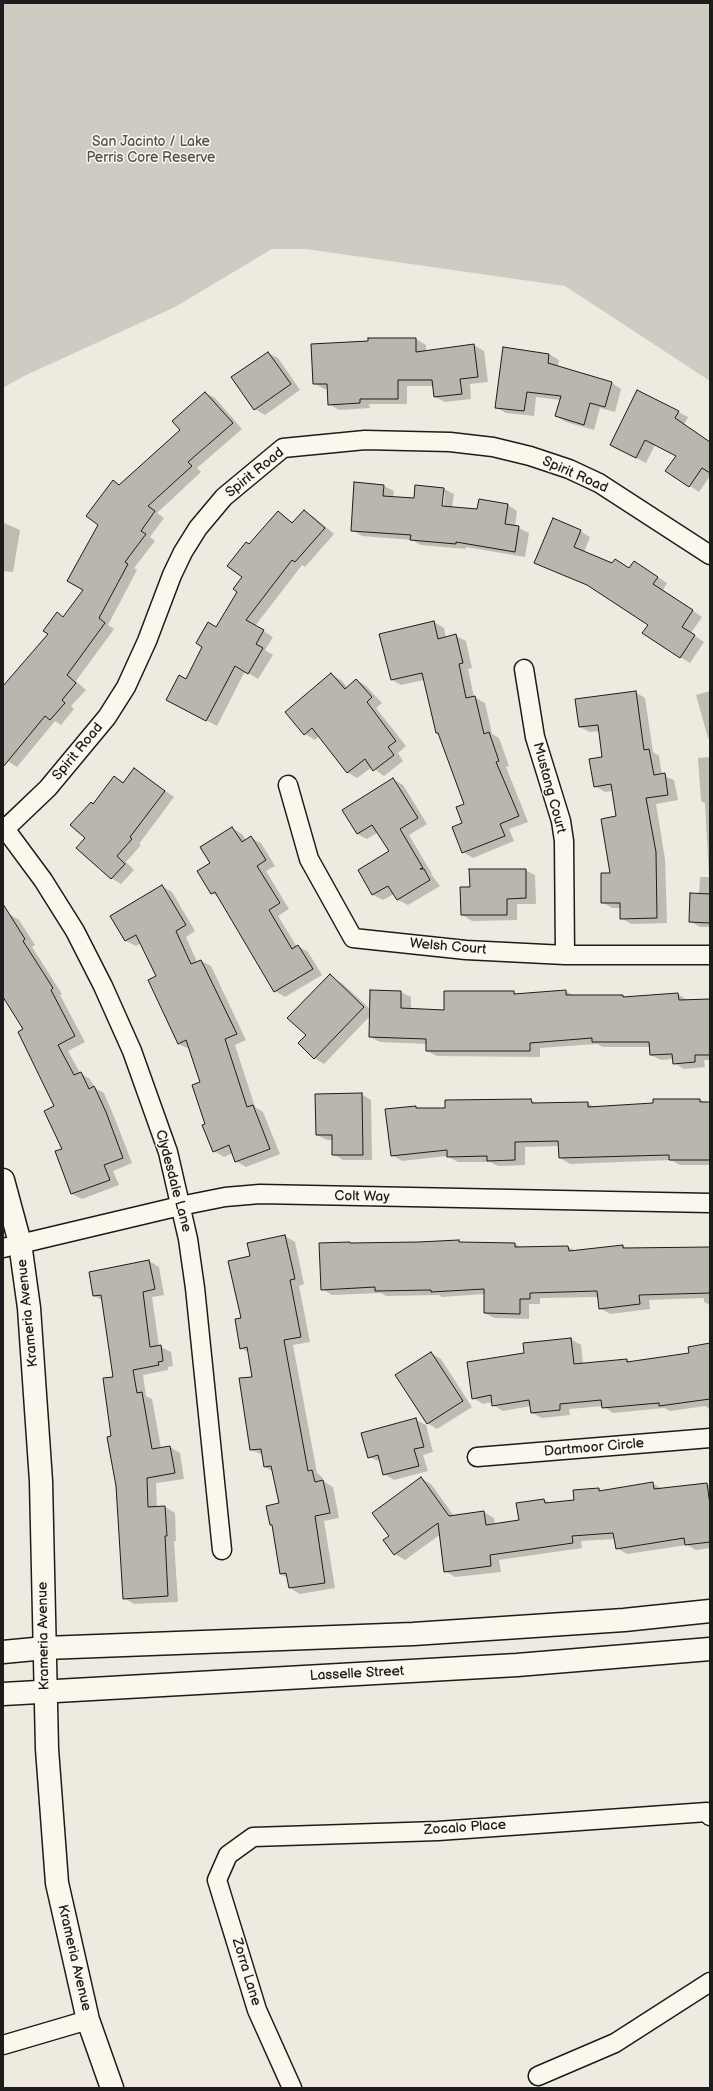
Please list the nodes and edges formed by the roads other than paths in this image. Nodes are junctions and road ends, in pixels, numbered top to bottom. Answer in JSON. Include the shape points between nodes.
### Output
{"nodes":[{"id":1,"x":710,"y":555,"type":"edge"},
{"id":2,"x":524,"y":669,"type":"dead end"},
{"id":3,"x":288,"y":785,"type":"dead end"},
{"id":4,"x":4,"y":829,"type":"edge"},
{"id":5,"x":565,"y":955,"type":"junction"},
{"id":6,"x":710,"y":955,"type":"edge"},
{"id":7,"x":3,"y":1180,"type":"edge"},
{"id":8,"x":710,"y":1203,"type":"edge"},
{"id":9,"x":180,"y":1206,"type":"junction"},
{"id":10,"x":12,"y":1246,"type":"edge"},
{"id":11,"x":710,"y":1438,"type":"edge"},
{"id":12,"x":478,"y":1457,"type":"dead end"},
{"id":13,"x":222,"y":1550,"type":"dead end"},
{"id":14,"x":710,"y":1611,"type":"edge"},
{"id":15,"x":45,"y":1648,"type":"junction"},
{"id":16,"x":710,"y":1648,"type":"edge"},
{"id":17,"x":3,"y":1652,"type":"edge"},
{"id":18,"x":46,"y":1692,"type":"junction"},
{"id":19,"x":3,"y":1694,"type":"edge"},
{"id":20,"x":709,"y":1814,"type":"edge"},
{"id":21,"x":228,"y":1855,"type":"joint"},
{"id":22,"x":710,"y":1982,"type":"edge"},
{"id":23,"x":88,"y":2020,"type":"junction"},
{"id":24,"x":3,"y":2045,"type":"edge"},
{"id":25,"x":538,"y":2076,"type":"dead end"},
{"id":26,"x":112,"y":2088,"type":"edge"},
{"id":27,"x":292,"y":2088,"type":"edge"}],
"edges":[{"from":1,"to":4,"type":"street","name":"Spirit Road","via":[[599,483],[569,469],[530,456],[493,447],[450,442],[365,440],[283,448],[224,497],[198,528],[172,575],[148,641],[126,686],[107,717],[48,788]]},
{"from":2,"to":5,"type":"street","name":"Mustang Court","via":[[535,737],[561,821],[564,842]]},
{"from":3,"to":5,"type":"street","name":"Welsh Court","via":[[310,859],[353,938],[466,950]]},
{"from":4,"to":9,"type":"street","name":"Clydesdale Lane","via":[[43,880],[75,931],[103,986],[132,1051],[168,1152]]},
{"from":5,"to":6,"type":"street","name":"Welsh Court"},
{"from":7,"to":10,"type":"main road","name":"Krameria Avenue"},
{"from":8,"to":9,"type":"street","name":"Colt Way","via":[[260,1194],[225,1197]]},
{"from":9,"to":10,"type":"street","name":"Colt Way"},
{"from":9,"to":13,"type":"street","name":"Clydesdale Lane","via":[[195,1288]]},
{"from":10,"to":15,"type":"main road","name":"Krameria Avenue","via":[[29,1308],[38,1432]]},
{"from":11,"to":12,"type":"street","name":"Dartmoor Circle"},
{"from":14,"to":15,"type":"main road","via":[[624,1620],[413,1634]]},
{"from":15,"to":17,"type":"main road"},
{"from":15,"to":18,"type":"main road","name":"Krameria Avenue"},
{"from":16,"to":18,"type":"main road","name":"Lasselle Street","via":[[517,1665]]},
{"from":18,"to":19,"type":"main road","name":"Lasselle Street"},
{"from":18,"to":23,"type":"main road","name":"Krameria Avenue","via":[[47,1749],[57,1883]]},
{"from":20,"to":21,"type":"street","name":"Zocalo Place","via":[[438,1830],[253,1837]]},
{"from":21,"to":27,"type":"street","name":"Zorra Lane","via":[[217,1880],[258,2010]]},
{"from":22,"to":25,"type":"street","via":[[615,2043]]},
{"from":23,"to":24,"type":"street"},
{"from":23,"to":26,"type":"main road","name":"Krameria Avenue"}]}
